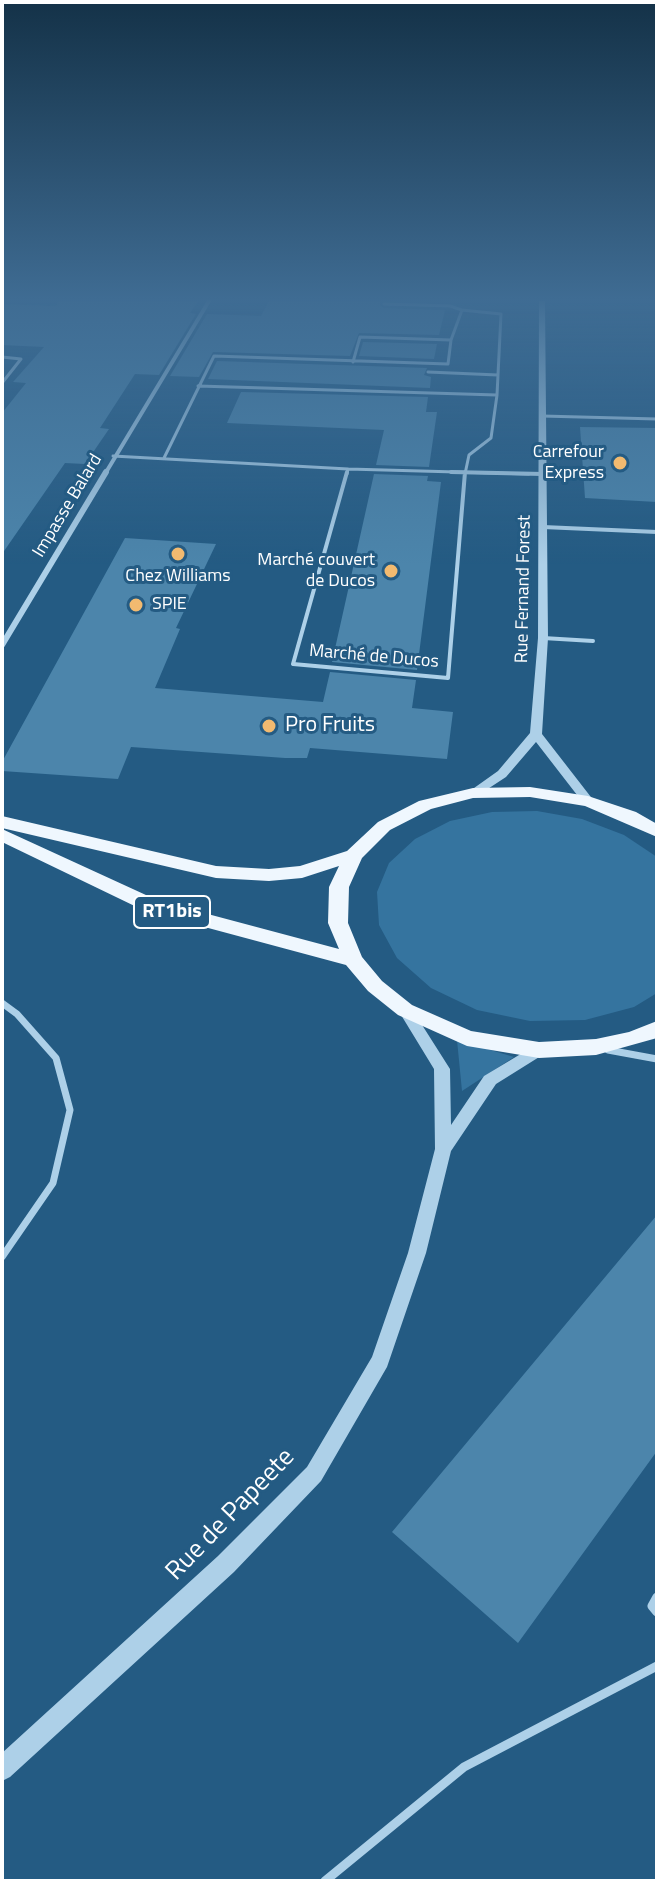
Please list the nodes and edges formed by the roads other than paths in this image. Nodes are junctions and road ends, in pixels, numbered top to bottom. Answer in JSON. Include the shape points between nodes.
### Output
{"nodes":[{"id":1,"x":155,"y":389,"type":"edge"},
{"id":2,"x":197,"y":389,"type":"edge"},
{"id":3,"x":293,"y":389,"type":"edge"},
{"id":4,"x":497,"y":389,"type":"edge"},
{"id":5,"x":542,"y":389,"type":"edge"},
{"id":6,"x":497,"y":395,"type":"junction"},
{"id":7,"x":542,"y":416,"type":"junction"},
{"id":8,"x":657,"y":419,"type":"edge"},
{"id":9,"x":113,"y":456,"type":"junction"},
{"id":10,"x":164,"y":458,"type":"junction"},
{"id":11,"x":348,"y":469,"type":"junction"},
{"id":12,"x":465,"y":471,"type":"junction"},
{"id":13,"x":543,"y":474,"type":"junction"},
{"id":14,"x":543,"y":527,"type":"junction"},
{"id":15,"x":657,"y":532,"type":"edge"},
{"id":16,"x":543,"y":638,"type":"junction"},
{"id":17,"x":593,"y":641,"type":"dead end"},
{"id":18,"x":2,"y":645,"type":"edge"},
{"id":19,"x":536,"y":734,"type":"junction"},
{"id":20,"x":473,"y":793,"type":"junction"},
{"id":21,"x":588,"y":801,"type":"junction"},
{"id":22,"x":2,"y":822,"type":"edge"},
{"id":23,"x":657,"y":831,"type":"edge"},
{"id":24,"x":2,"y":835,"type":"edge"},
{"id":25,"x":354,"y":855,"type":"junction"},
{"id":26,"x":353,"y":960,"type":"junction"},
{"id":27,"x":2,"y":1003,"type":"edge"},
{"id":28,"x":405,"y":1010,"type":"junction"},
{"id":29,"x":657,"y":1029,"type":"edge"},
{"id":30,"x":596,"y":1047,"type":"junction"},
{"id":31,"x":539,"y":1050,"type":"junction"},
{"id":32,"x":657,"y":1059,"type":"edge"},
{"id":33,"x":443,"y":1149,"type":"junction"},
{"id":34,"x":2,"y":1257,"type":"edge"},
{"id":35,"x":657,"y":1597,"type":"edge"},
{"id":36,"x":657,"y":1612,"type":"edge"},
{"id":37,"x":657,"y":1666,"type":"edge"},
{"id":38,"x":2,"y":1769,"type":"edge"},
{"id":39,"x":325,"y":1881,"type":"edge"}],
"edges":[{"from":1,"to":9,"type":"street","name":"Impasse Balard"},
{"from":2,"to":10,"type":"lane"},
{"from":3,"to":6,"type":"lane"},
{"from":4,"to":6,"type":"lane"},
{"from":5,"to":7,"type":"street","name":"Rue Fernand Forest"},
{"from":6,"to":12,"type":"lane","via":[[491,438],[469,455]]},
{"from":7,"to":8,"type":"lane"},
{"from":7,"to":13,"type":"street","name":"Rue Fernand Forest"},
{"from":9,"to":10,"type":"lane"},
{"from":9,"to":18,"type":"street","name":"Impasse Balard"},
{"from":10,"to":11,"type":"lane"},
{"from":11,"to":12,"type":"lane"},
{"from":11,"to":12,"type":"lane","name":"Marché de Ducos","via":[[293,664],[448,678]]},
{"from":12,"to":13,"type":"lane"},
{"from":13,"to":14,"type":"street","name":"Rue Fernand Forest"},
{"from":14,"to":15,"type":"lane"},
{"from":14,"to":16,"type":"street","name":"Rue Fernand Forest"},
{"from":16,"to":17,"type":"lane"},
{"from":16,"to":19,"type":"street","name":"Rue Fernand Forest"},
{"from":19,"to":20,"type":"street","via":[[502,774]]},
{"from":19,"to":21,"type":"street"},
{"from":20,"to":21,"type":"main road","via":[[530,792]]},
{"from":20,"to":25,"type":"main road","via":[[425,805],[384,826]]},
{"from":21,"to":23,"type":"main road"},
{"from":22,"to":25,"type":"main road","number":"RT1bis","via":[[216,872],[302,872]]},
{"from":24,"to":26,"type":"main road","number":"RT1bis","via":[[152,906]]},
{"from":25,"to":26,"type":"main road","via":[[339,887],[338,923]]},
{"from":26,"to":28,"type":"main road"},
{"from":27,"to":34,"type":"lane","via":[[56,1058],[70,1110],[53,1183]]},
{"from":28,"to":31,"type":"main road","via":[[467,1038]]},
{"from":28,"to":33,"type":"street","name":"Rue de Papeete","via":[[442,1069]]},
{"from":29,"to":30,"type":"main road"},
{"from":30,"to":31,"type":"main road"},
{"from":30,"to":32,"type":"lane"},
{"from":31,"to":33,"type":"street","name":"Rue de Papeete","via":[[490,1080]]},
{"from":33,"to":38,"type":"street","name":"Rue de Papeete","via":[[417,1253],[380,1361],[314,1474],[226,1564]]},
{"from":35,"to":36,"type":"lane","via":[[652,1606]]},
{"from":37,"to":39,"type":"lane","via":[[464,1767]]}]}
